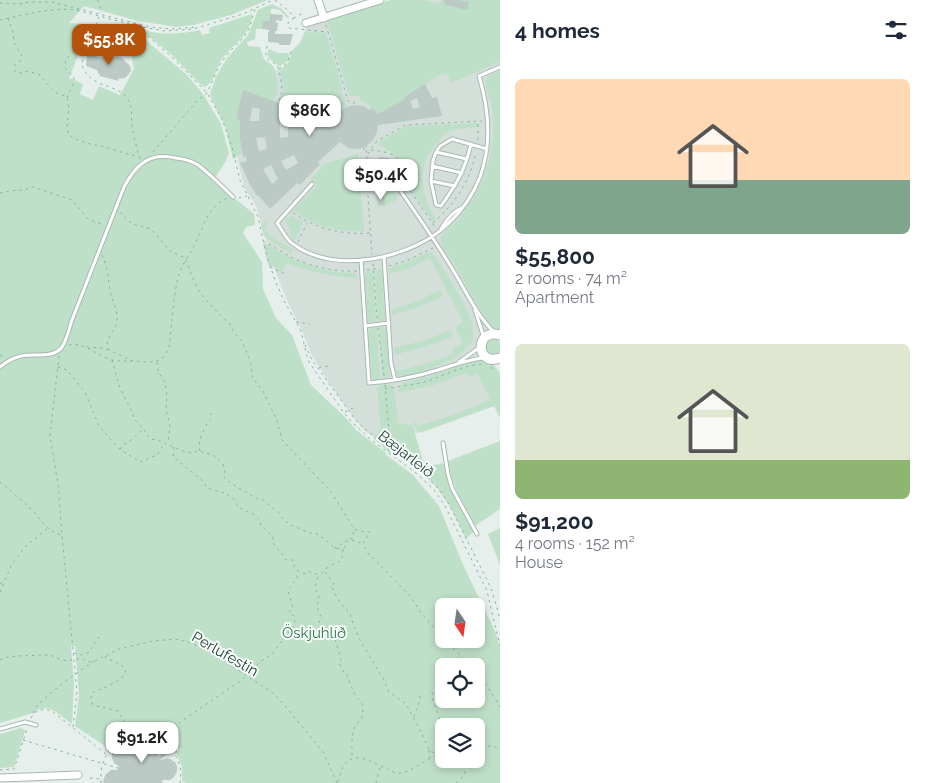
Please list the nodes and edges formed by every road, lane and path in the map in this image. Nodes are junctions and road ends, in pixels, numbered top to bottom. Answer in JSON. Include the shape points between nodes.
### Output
{"nodes":[{"id":1,"x":98,"y":0,"type":"edge"},
{"id":2,"x":274,"y":0,"type":"edge"},
{"id":3,"x":318,"y":0,"type":"edge"},
{"id":4,"x":380,"y":0,"type":"edge"},
{"id":5,"x":0,"y":3,"type":"edge"},
{"id":6,"x":70,"y":6,"type":"junction"},
{"id":7,"x":68,"y":9,"type":"junction"},
{"id":8,"x":256,"y":9,"type":"junction"},
{"id":9,"x":303,"y":14,"type":"dead end"},
{"id":10,"x":100,"y":15,"type":"junction"},
{"id":11,"x":8,"y":18,"type":"junction"},
{"id":12,"x":324,"y":18,"type":"junction"},
{"id":13,"x":0,"y":20,"type":"edge"},
{"id":14,"x":133,"y":23,"type":"junction"},
{"id":15,"x":306,"y":23,"type":"dead end"},
{"id":16,"x":95,"y":26,"type":"junction"},
{"id":17,"x":136,"y":26,"type":"junction"},
{"id":18,"x":196,"y":27,"type":"junction"},
{"id":19,"x":267,"y":46,"type":"dead end"},
{"id":20,"x":290,"y":50,"type":"dead end"},
{"id":21,"x":500,"y":67,"type":"edge"},
{"id":22,"x":278,"y":69,"type":"junction"},
{"id":23,"x":207,"y":93,"type":"junction"},
{"id":24,"x":67,"y":99,"type":"junction"},
{"id":25,"x":278,"y":102,"type":"dead end"},
{"id":26,"x":354,"y":105,"type":"dead end"},
{"id":27,"x":488,"y":121,"type":"junction"},
{"id":28,"x":471,"y":144,"type":"junction"},
{"id":29,"x":366,"y":146,"type":"dead end"},
{"id":30,"x":363,"y":148,"type":"dead end"},
{"id":31,"x":487,"y":149,"type":"junction"},
{"id":32,"x":366,"y":150,"type":"junction"},
{"id":33,"x":370,"y":150,"type":"junction"},
{"id":34,"x":436,"y":152,"type":"junction"},
{"id":35,"x":367,"y":155,"type":"junction"},
{"id":36,"x":139,"y":156,"type":"junction"},
{"id":37,"x":146,"y":160,"type":"junction"},
{"id":38,"x":467,"y":160,"type":"junction"},
{"id":39,"x":142,"y":163,"type":"junction"},
{"id":40,"x":366,"y":166,"type":"junction"},
{"id":41,"x":432,"y":166,"type":"junction"},
{"id":42,"x":375,"y":167,"type":"junction"},
{"id":43,"x":462,"y":173,"type":"junction"},
{"id":44,"x":390,"y":176,"type":"junction"},
{"id":45,"x":431,"y":181,"type":"junction"},
{"id":46,"x":312,"y":184,"type":"dead end"},
{"id":47,"x":455,"y":186,"type":"junction"},
{"id":48,"x":0,"y":192,"type":"edge"},
{"id":49,"x":233,"y":196,"type":"junction"},
{"id":50,"x":248,"y":196,"type":"junction"},
{"id":51,"x":293,"y":213,"type":"dead end"},
{"id":52,"x":113,"y":216,"type":"junction"},
{"id":53,"x":308,"y":222,"type":"junction"},
{"id":54,"x":439,"y":232,"type":"junction"},
{"id":55,"x":371,"y":233,"type":"junction"},
{"id":56,"x":432,"y":236,"type":"junction"},
{"id":57,"x":296,"y":246,"type":"junction"},
{"id":58,"x":99,"y":252,"type":"junction"},
{"id":59,"x":291,"y":257,"type":"dead end"},
{"id":60,"x":384,"y":257,"type":"junction"},
{"id":61,"x":373,"y":259,"type":"junction"},
{"id":62,"x":186,"y":260,"type":"junction"},
{"id":63,"x":361,"y":260,"type":"junction"},
{"id":64,"x":270,"y":267,"type":"junction"},
{"id":65,"x":285,"y":274,"type":"dead end"},
{"id":66,"x":474,"y":307,"type":"junction"},
{"id":67,"x":296,"y":322,"type":"junction"},
{"id":68,"x":389,"y":323,"type":"junction"},
{"id":69,"x":310,"y":324,"type":"dead end"},
{"id":70,"x":377,"y":325,"type":"junction"},
{"id":71,"x":365,"y":326,"type":"junction"},
{"id":72,"x":498,"y":334,"type":"edge"},
{"id":73,"x":482,"y":342,"type":"junction"},
{"id":74,"x":304,"y":344,"type":"junction"},
{"id":75,"x":85,"y":347,"type":"junction"},
{"id":76,"x":61,"y":349,"type":"junction"},
{"id":77,"x":108,"y":350,"type":"junction"},
{"id":78,"x":55,"y":352,"type":"junction"},
{"id":79,"x":112,"y":360,"type":"junction"},
{"id":80,"x":133,"y":361,"type":"junction"},
{"id":81,"x":157,"y":361,"type":"junction"},
{"id":82,"x":491,"y":361,"type":"edge"},
{"id":83,"x":456,"y":364,"type":"junction"},
{"id":84,"x":0,"y":367,"type":"edge"},
{"id":85,"x":58,"y":367,"type":"junction"},
{"id":86,"x":330,"y":367,"type":"dead end"},
{"id":87,"x":318,"y":368,"type":"junction"},
{"id":88,"x":315,"y":370,"type":"junction"},
{"id":89,"x":498,"y":370,"type":"edge"},
{"id":90,"x":395,"y":380,"type":"junction"},
{"id":91,"x":384,"y":382,"type":"junction"},
{"id":92,"x":385,"y":389,"type":"junction"},
{"id":93,"x":352,"y":408,"type":"dead end"},
{"id":94,"x":348,"y":410,"type":"junction"},
{"id":95,"x":211,"y":413,"type":"dead end"},
{"id":96,"x":344,"y":413,"type":"junction"},
{"id":97,"x":143,"y":428,"type":"junction"},
{"id":98,"x":164,"y":443,"type":"junction"},
{"id":99,"x":443,"y":443,"type":"dead end"},
{"id":100,"x":168,"y":444,"type":"junction"},
{"id":101,"x":174,"y":447,"type":"junction"},
{"id":102,"x":389,"y":448,"type":"junction"},
{"id":103,"x":119,"y":449,"type":"junction"},
{"id":104,"x":200,"y":451,"type":"junction"},
{"id":105,"x":387,"y":451,"type":"junction"},
{"id":106,"x":0,"y":482,"type":"edge"},
{"id":107,"x":49,"y":528,"type":"junction"},
{"id":108,"x":354,"y":530,"type":"junction"},
{"id":109,"x":477,"y":534,"type":"dead end"},
{"id":110,"x":62,"y":535,"type":"junction"},
{"id":111,"x":350,"y":538,"type":"junction"},
{"id":112,"x":364,"y":543,"type":"junction"},
{"id":113,"x":334,"y":548,"type":"junction"},
{"id":114,"x":343,"y":549,"type":"junction"},
{"id":115,"x":297,"y":570,"type":"junction"},
{"id":116,"x":324,"y":572,"type":"junction"},
{"id":117,"x":319,"y":575,"type":"junction"},
{"id":118,"x":6,"y":580,"type":"junction"},
{"id":119,"x":0,"y":584,"type":"edge"},
{"id":120,"x":0,"y":592,"type":"edge"},
{"id":121,"x":498,"y":610,"type":"junction"},
{"id":122,"x":492,"y":611,"type":"junction"},
{"id":123,"x":500,"y":619,"type":"edge"},
{"id":124,"x":435,"y":629,"type":"edge"},
{"id":125,"x":102,"y":633,"type":"dead end"},
{"id":126,"x":500,"y":646,"type":"edge"},
{"id":127,"x":453,"y":648,"type":"edge"},
{"id":128,"x":73,"y":653,"type":"junction"},
{"id":129,"x":105,"y":656,"type":"junction"},
{"id":130,"x":74,"y":658,"type":"junction"},
{"id":131,"x":463,"y":658,"type":"edge"},
{"id":132,"x":0,"y":660,"type":"edge"},
{"id":133,"x":95,"y":661,"type":"junction"},
{"id":134,"x":75,"y":675,"type":"junction"},
{"id":135,"x":246,"y":676,"type":"junction"},
{"id":136,"x":485,"y":684,"type":"edge"},
{"id":137,"x":420,"y":692,"type":"dead end"},
{"id":138,"x":432,"y":692,"type":"dead end"},
{"id":139,"x":500,"y":707,"type":"edge"},
{"id":140,"x":33,"y":714,"type":"junction"},
{"id":141,"x":440,"y":718,"type":"edge"},
{"id":142,"x":414,"y":719,"type":"junction"},
{"id":143,"x":29,"y":723,"type":"junction"},
{"id":144,"x":36,"y":725,"type":"dead end"},
{"id":145,"x":73,"y":727,"type":"junction"},
{"id":146,"x":0,"y":729,"type":"edge"},
{"id":147,"x":127,"y":736,"type":"junction"},
{"id":148,"x":164,"y":736,"type":"junction"},
{"id":149,"x":24,"y":740,"type":"junction"},
{"id":150,"x":485,"y":747,"type":"edge"},
{"id":151,"x":500,"y":749,"type":"edge"},
{"id":152,"x":429,"y":750,"type":"junction"},
{"id":153,"x":435,"y":753,"type":"edge"},
{"id":154,"x":107,"y":755,"type":"junction"},
{"id":155,"x":435,"y":756,"type":"edge"},
{"id":156,"x":352,"y":758,"type":"junction"},
{"id":157,"x":430,"y":758,"type":"junction"},
{"id":158,"x":102,"y":764,"type":"junction"},
{"id":159,"x":380,"y":766,"type":"junction"},
{"id":160,"x":118,"y":768,"type":"dead end"},
{"id":161,"x":466,"y":768,"type":"edge"},
{"id":162,"x":0,"y":770,"type":"edge"},
{"id":163,"x":78,"y":776,"type":"dead end"},
{"id":164,"x":0,"y":778,"type":"edge"},
{"id":165,"x":90,"y":778,"type":"dead end"},
{"id":166,"x":101,"y":779,"type":"junction"},
{"id":167,"x":24,"y":780,"type":"edge"},
{"id":168,"x":102,"y":783,"type":"edge"},
{"id":169,"x":180,"y":783,"type":"edge"},
{"id":170,"x":338,"y":783,"type":"edge"},
{"id":171,"x":376,"y":783,"type":"edge"},
{"id":172,"x":456,"y":783,"type":"edge"}],
"edges":[{"from":1,"to":10,"type":"path","via":[[102,10]]},
{"from":2,"to":8,"type":"path"},
{"from":2,"to":9,"type":"path","via":[[294,18]]},
{"from":3,"to":12,"type":"street"},
{"from":4,"to":12,"type":"street"},
{"from":5,"to":6,"type":"path","via":[[52,2]]},
{"from":6,"to":7,"type":"path"},
{"from":6,"to":10,"type":"path"},
{"from":7,"to":10,"type":"path"},
{"from":7,"to":11,"type":"path"},
{"from":8,"to":18,"type":"path"},
{"from":8,"to":23,"type":"path","via":[[249,29],[220,64]]},
{"from":10,"to":14,"type":"path"},
{"from":10,"to":16,"type":"path"},
{"from":10,"to":17,"type":"path"},
{"from":11,"to":13,"type":"path"},
{"from":11,"to":24,"type":"path","via":[[14,43],[22,56],[14,66],[15,72],[28,71],[40,75],[54,92]]},
{"from":12,"to":15,"type":"street"},
{"from":12,"to":26,"type":"path","via":[[348,101]]},
{"from":14,"to":17,"type":"path","name":"Bæjarleið"},
{"from":14,"to":18,"type":"path","via":[[161,28]]},
{"from":16,"to":24,"type":"path","via":[[87,28],[66,59],[65,68],[74,82]]},
{"from":16,"to":36,"type":"path","via":[[82,65],[91,78],[126,97],[132,111]]},
{"from":17,"to":18,"type":"path","via":[[165,31]]},
{"from":17,"to":23,"type":"path","name":"Bæjarleið"},
{"from":19,"to":22,"type":"path","via":[[267,56]]},
{"from":20,"to":22,"type":"path","via":[[288,62]]},
{"from":21,"to":27,"type":"lane","via":[[479,76],[486,98]]},
{"from":22,"to":25,"type":"path","via":[[282,87]]},
{"from":23,"to":37,"type":"path"},
{"from":23,"to":50,"type":"path","name":"Bæjarleið","via":[[222,119]]},
{"from":24,"to":36,"type":"path","via":[[69,135],[90,144]]},
{"from":27,"to":31,"type":"lane"},
{"from":27,"to":33,"type":"path","via":[[405,125],[376,142]]},
{"from":28,"to":31,"type":"lane"},
{"from":28,"to":34,"type":"lane","via":[[452,139]]},
{"from":28,"to":38,"type":"lane"},
{"from":29,"to":32,"type":"path"},
{"from":30,"to":32,"type":"path"},
{"from":31,"to":54,"type":"lane","via":[[480,178],[463,208],[456,210]]},
{"from":32,"to":35,"type":"path"},
{"from":33,"to":35,"type":"path"},
{"from":33,"to":54,"type":"path","via":[[386,151],[396,157],[401,177]]},
{"from":34,"to":38,"type":"lane"},
{"from":34,"to":41,"type":"lane"},
{"from":35,"to":40,"type":"path"},
{"from":36,"to":39,"type":"path"},
{"from":37,"to":39,"type":"lane"},
{"from":37,"to":49,"type":"lane","via":[[164,157],[185,159]]},
{"from":38,"to":43,"type":"lane"},
{"from":39,"to":52,"type":"lane","via":[[130,176]]},
{"from":40,"to":42,"type":"path"},
{"from":40,"to":55,"type":"path"},
{"from":41,"to":43,"type":"lane"},
{"from":41,"to":45,"type":"lane"},
{"from":42,"to":44,"type":"lane","via":[[378,176]]},
{"from":42,"to":44,"type":"lane","via":[[381,160],[390,162],[393,171]]},
{"from":43,"to":47,"type":"lane"},
{"from":44,"to":56,"type":"lane"},
{"from":45,"to":47,"type":"lane"},
{"from":45,"to":47,"type":"lane","via":[[439,207]]},
{"from":46,"to":57,"type":"lane","via":[[277,223]]},
{"from":48,"to":52,"type":"path","via":[[33,187],[72,200],[88,219],[105,225]]},
{"from":49,"to":50,"type":"path"},
{"from":49,"to":62,"type":"path","via":[[213,209]]},
{"from":50,"to":64,"type":"path","name":"Bæjarleið","via":[[258,217]]},
{"from":51,"to":53,"type":"path"},
{"from":52,"to":58,"type":"lane"},
{"from":52,"to":62,"type":"path","via":[[118,210],[132,224],[151,229],[168,250]]},
{"from":53,"to":55,"type":"path","via":[[336,232]]},
{"from":53,"to":57,"type":"path"},
{"from":54,"to":56,"type":"lane"},
{"from":55,"to":61,"type":"path"},
{"from":56,"to":60,"type":"lane","via":[[410,249]]},
{"from":56,"to":66,"type":"lane"},
{"from":57,"to":59,"type":"path"},
{"from":57,"to":63,"type":"lane","via":[[325,258]]},
{"from":58,"to":76,"type":"lane"},
{"from":58,"to":77,"type":"path","via":[[106,265],[117,315],[116,325],[107,339]]},
{"from":60,"to":61,"type":"lane"},
{"from":60,"to":68,"type":"lane"},
{"from":61,"to":63,"type":"lane"},
{"from":61,"to":70,"type":"path"},
{"from":62,"to":81,"type":"path","via":[[176,286],[168,346]]},
{"from":62,"to":108,"type":"path","via":[[204,298],[242,341],[251,363],[252,377],[277,420],[282,440],[332,493]]},
{"from":63,"to":71,"type":"lane"},
{"from":64,"to":65,"type":"path"},
{"from":64,"to":67,"type":"path","name":"Bæjarleið"},
{"from":66,"to":72,"type":"lane"},
{"from":66,"to":73,"type":"lane"},
{"from":67,"to":69,"type":"path"},
{"from":67,"to":74,"type":"path","name":"Bæjarleið"},
{"from":68,"to":70,"type":"lane"},
{"from":68,"to":90,"type":"lane"},
{"from":70,"to":71,"type":"lane"},
{"from":70,"to":91,"type":"path"},
{"from":71,"to":91,"type":"lane","via":[[369,383]]},
{"from":72,"to":73,"type":"street","via":[[487,335]]},
{"from":73,"to":82,"type":"street","via":[[481,351]]},
{"from":73,"to":83,"type":"lane"},
{"from":74,"to":87,"type":"path","name":"Bæjarleið"},
{"from":74,"to":88,"type":"path","name":"Bæjarleið","via":[[307,358]]},
{"from":75,"to":76,"type":"path","via":[[74,344]]},
{"from":75,"to":77,"type":"path"},
{"from":75,"to":79,"type":"path"},
{"from":76,"to":78,"type":"lane"},
{"from":77,"to":80,"type":"path"},
{"from":78,"to":84,"type":"lane","via":[[21,356]]},
{"from":78,"to":85,"type":"path","via":[[59,356]]},
{"from":79,"to":80,"type":"path"},
{"from":79,"to":97,"type":"path","via":[[134,419]]},
{"from":80,"to":81,"type":"path"},
{"from":81,"to":100,"type":"path","via":[[167,396]]},
{"from":82,"to":83,"type":"lane"},
{"from":82,"to":89,"type":"street"},
{"from":82,"to":89,"type":"path"},
{"from":82,"to":92,"type":"path","via":[[425,382]]},
{"from":83,"to":90,"type":"lane"},
{"from":85,"to":103,"type":"path","via":[[67,370],[85,392],[99,426]]},
{"from":85,"to":110,"type":"path","via":[[50,436]]},
{"from":86,"to":87,"type":"path"},
{"from":87,"to":88,"type":"path"},
{"from":87,"to":94,"type":"path","name":"Bæjarleið"},
{"from":88,"to":96,"type":"path","name":"Bæjarleið"},
{"from":90,"to":91,"type":"lane"},
{"from":91,"to":92,"type":"path"},
{"from":92,"to":102,"type":"path"},
{"from":93,"to":94,"type":"path"},
{"from":94,"to":96,"type":"path"},
{"from":94,"to":102,"type":"path","name":"Bæjarleið"},
{"from":95,"to":104,"type":"path"},
{"from":96,"to":105,"type":"path","name":"Bæjarleið"},
{"from":97,"to":98,"type":"path","via":[[150,439]]},
{"from":97,"to":103,"type":"path"},
{"from":98,"to":100,"type":"path"},
{"from":98,"to":103,"type":"path","via":[[157,455],[140,462]]},
{"from":99,"to":109,"type":"lane","via":[[452,488]]},
{"from":100,"to":101,"type":"path"},
{"from":101,"to":104,"type":"path","via":[[190,453]]},
{"from":101,"to":115,"type":"path","via":[[173,457],[207,488],[225,493],[234,499],[238,507],[256,515],[261,526],[273,536],[276,549],[286,560],[293,560]]},
{"from":102,"to":105,"type":"path"},
{"from":102,"to":121,"type":"path","name":"Bæjarleið","via":[[424,474],[446,499],[488,580]]},
{"from":104,"to":113,"type":"path","via":[[213,454],[223,464],[224,478],[263,500],[290,525],[317,534]]},
{"from":105,"to":122,"type":"path","name":"Bæjarleið","via":[[424,480],[444,504],[485,585]]},
{"from":106,"to":107,"type":"path"},
{"from":107,"to":110,"type":"path"},
{"from":107,"to":118,"type":"path","via":[[25,547],[12,564]]},
{"from":108,"to":111,"type":"path"},
{"from":108,"to":112,"type":"path","via":[[370,532]]},
{"from":110,"to":128,"type":"path"},
{"from":111,"to":112,"type":"path"},
{"from":111,"to":113,"type":"path"},
{"from":111,"to":114,"type":"path"},
{"from":112,"to":124,"type":"path","via":[[367,552],[411,597]]},
{"from":113,"to":114,"type":"path"},
{"from":114,"to":116,"type":"path","via":[[340,562]]},
{"from":115,"to":117,"type":"path"},
{"from":115,"to":135,"type":"path","via":[[297,578],[288,590],[293,608],[289,612],[294,616],[295,624],[272,654]]},
{"from":116,"to":117,"type":"path"},
{"from":116,"to":142,"type":"path","via":[[334,584],[332,587],[341,604],[350,613],[360,642],[390,692],[406,704]]},
{"from":117,"to":156,"type":"path","via":[[315,590],[319,596],[319,623],[335,639],[341,659],[339,663],[348,674],[363,710],[362,719],[354,728]]},
{"from":118,"to":119,"type":"path"},
{"from":118,"to":120,"type":"path"},
{"from":121,"to":122,"type":"path"},
{"from":121,"to":123,"type":"path","name":"Bæjarleið"},
{"from":122,"to":126,"type":"path","name":"Bæjarleið"},
{"from":125,"to":128,"type":"path","via":[[90,652]]},
{"from":127,"to":131,"type":"path"},
{"from":128,"to":130,"type":"path"},
{"from":129,"to":133,"type":"path","name":"Perlufestin"},
{"from":129,"to":135,"type":"path","name":"Perlufestin","via":[[119,649],[175,639],[189,642]]},
{"from":129,"to":147,"type":"path","via":[[125,668],[125,673],[118,681],[92,693],[91,701],[93,705],[118,712]]},
{"from":130,"to":132,"type":"path","via":[[68,661],[44,655]]},
{"from":130,"to":133,"type":"path"},
{"from":130,"to":134,"type":"path"},
{"from":133,"to":134,"type":"path","name":"Perlufestin"},
{"from":134,"to":140,"type":"path","name":"Perlufestin"},
{"from":134,"to":145,"type":"path","via":[[77,692]]},
{"from":135,"to":148,"type":"path"},
{"from":135,"to":170,"type":"path","name":"Perlufestin","via":[[286,707],[323,752]]},
{"from":136,"to":139,"type":"path"},
{"from":137,"to":142,"type":"path"},
{"from":138,"to":141,"type":"path"},
{"from":140,"to":143,"type":"path","name":"Perlufestin"},
{"from":140,"to":145,"type":"path","via":[[41,709],[50,710]]},
{"from":142,"to":152,"type":"path"},
{"from":143,"to":144,"type":"lane"},
{"from":143,"to":146,"type":"lane"},
{"from":143,"to":149,"type":"path","name":"Perlufestin"},
{"from":145,"to":154,"type":"path"},
{"from":147,"to":148,"type":"path"},
{"from":147,"to":154,"type":"path"},
{"from":148,"to":169,"type":"path","via":[[178,750],[174,753],[179,762]]},
{"from":149,"to":158,"type":"path"},
{"from":149,"to":162,"type":"path","name":"Perlufestin","via":[[14,769]]},
{"from":150,"to":151,"type":"path"},
{"from":152,"to":153,"type":"path"},
{"from":152,"to":157,"type":"path"},
{"from":154,"to":158,"type":"path"},
{"from":155,"to":157,"type":"path"},
{"from":156,"to":159,"type":"path","via":[[363,758]]},
{"from":156,"to":170,"type":"path","via":[[343,766]]},
{"from":157,"to":159,"type":"path","via":[[402,773]]},
{"from":158,"to":160,"type":"path"},
{"from":158,"to":166,"type":"path"},
{"from":159,"to":171,"type":"path"},
{"from":161,"to":172,"type":"path","via":[[464,776]]},
{"from":163,"to":167,"type":"street"},
{"from":164,"to":167,"type":"street"},
{"from":165,"to":166,"type":"path"},
{"from":166,"to":168,"type":"path"}]}
